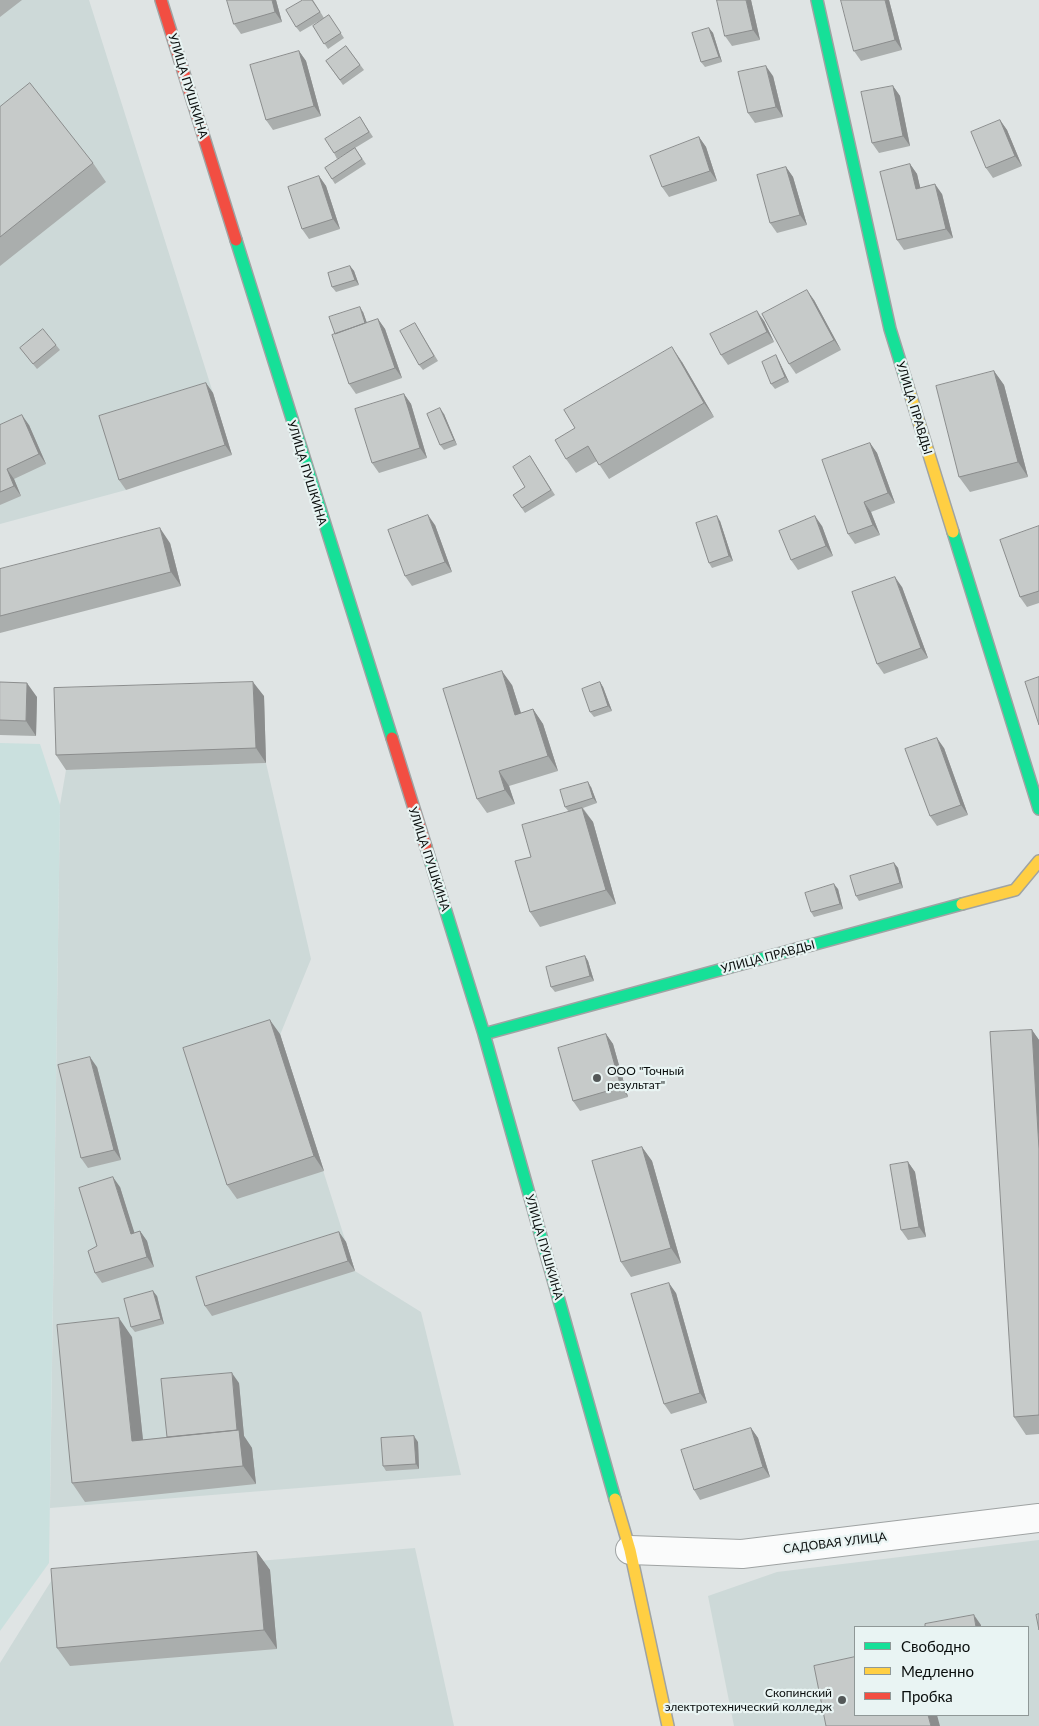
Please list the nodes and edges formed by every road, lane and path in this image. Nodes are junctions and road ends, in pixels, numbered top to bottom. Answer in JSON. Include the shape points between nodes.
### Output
{"nodes":[{"id":1,"x":161,"y":0,"type":"edge"},
{"id":2,"x":817,"y":0,"type":"edge"},
{"id":3,"x":1039,"y":809,"type":"edge"},
{"id":4,"x":1039,"y":861,"type":"edge"},
{"id":5,"x":484,"y":1034,"type":"junction"},
{"id":6,"x":1039,"y":1518,"type":"edge"},
{"id":7,"x":630,"y":1550,"type":"junction"},
{"id":8,"x":668,"y":1726,"type":"edge"}],
"edges":[{"from":1,"to":5,"type":"main road","name":"УЛИЦА ПУШКИНА"},
{"from":2,"to":3,"type":"main road","name":"УЛИЦА ПРАВДЫ","via":[[890,329]]},
{"from":4,"to":5,"type":"main road","name":"УЛИЦА ПРАВДЫ","via":[[1015,890]]},
{"from":5,"to":7,"type":"main road","name":"УЛИЦА ПУШКИНА"},
{"from":6,"to":7,"type":"street","name":"САДОВАЯ УЛИЦА","via":[[742,1554]]},
{"from":7,"to":8,"type":"main road","name":"УЛИЦА ПУШКИНА"}]}
